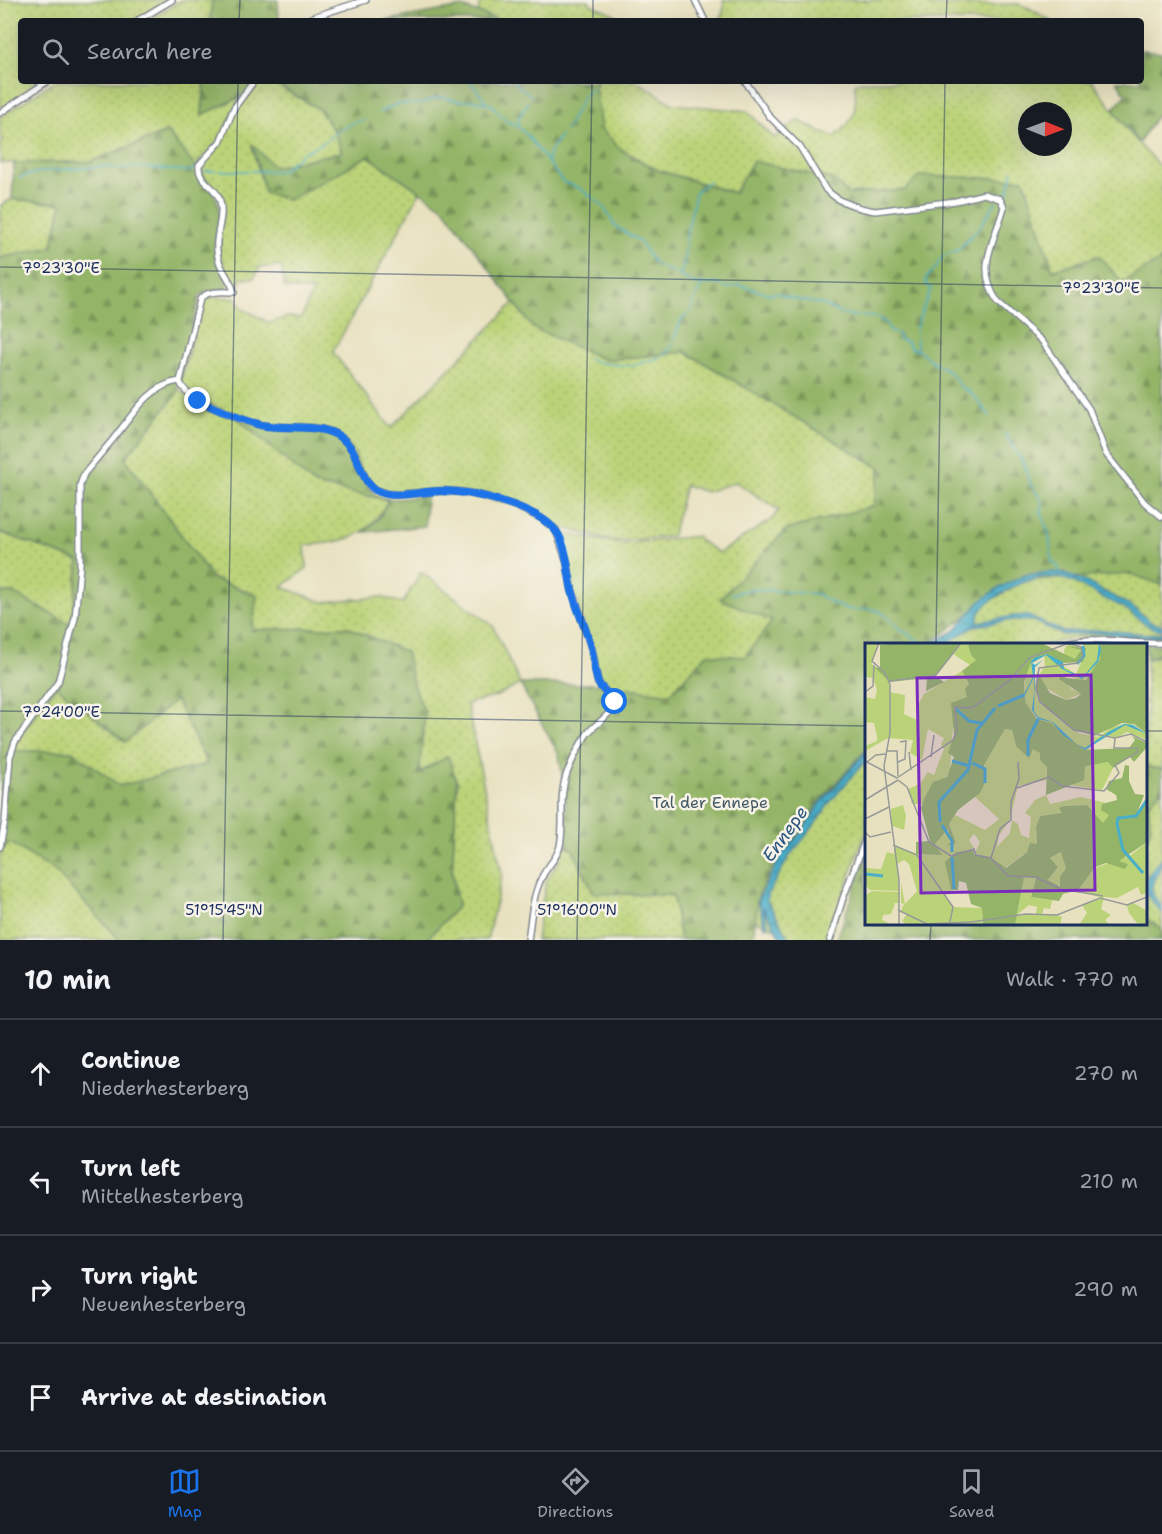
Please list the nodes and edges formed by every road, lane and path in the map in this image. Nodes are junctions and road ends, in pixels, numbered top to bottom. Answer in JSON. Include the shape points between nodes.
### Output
{"nodes":[{"id":1,"x":172,"y":0,"type":"edge"},
{"id":2,"x":366,"y":0,"type":"edge"},
{"id":3,"x":695,"y":0,"type":"edge"},
{"id":4,"x":142,"y":18,"type":"edge"},
{"id":5,"x":312,"y":18,"type":"edge"},
{"id":6,"x":704,"y":18,"type":"edge"},
{"id":7,"x":44,"y":84,"type":"edge"},
{"id":8,"x":252,"y":84,"type":"edge"},
{"id":9,"x":747,"y":84,"type":"edge"},
{"id":10,"x":0,"y":113,"type":"edge"},
{"id":11,"x":180,"y":381,"type":"junction"},
{"id":12,"x":1162,"y":517,"type":"edge"},
{"id":13,"x":1067,"y":643,"type":"edge"},
{"id":14,"x":1162,"y":643,"type":"edge"},
{"id":15,"x":865,"y":843,"type":"edge"},
{"id":16,"x":0,"y":847,"type":"edge"},
{"id":17,"x":528,"y":940,"type":"edge"},
{"id":18,"x":830,"y":940,"type":"edge"}],
"edges":[{"from":1,"to":4,"type":"street"},
{"from":2,"to":5,"type":"street"},
{"from":3,"to":6,"type":"street"},
{"from":7,"to":10,"type":"street"},
{"from":8,"to":11,"type":"street","via":[[234,108],[220,142],[199,165],[202,179],[220,200],[215,239],[218,260],[234,292],[204,294],[200,299]]},
{"from":9,"to":12,"type":"street","via":[[770,117],[800,147],[826,190],[839,200],[875,211],[984,194],[1000,199],[1004,207],[986,264],[993,295],[1042,341],[1084,402],[1106,454],[1145,503]]},
{"from":11,"to":16,"type":"street","via":[[158,389],[140,406],[84,474],[80,485],[80,566],[75,618],[61,676],[15,742],[10,757]]},
{"from":11,"to":17,"type":"street","via":[[198,401],[261,425],[336,434],[348,443],[372,489],[384,494],[442,491],[484,496],[516,506],[556,530],[598,683],[615,702],[608,715],[587,734],[567,775],[560,847],[542,876]]},
{"from":13,"to":14,"type":"street","via":[[1094,639]]},
{"from":15,"to":18,"type":"street"}]}
